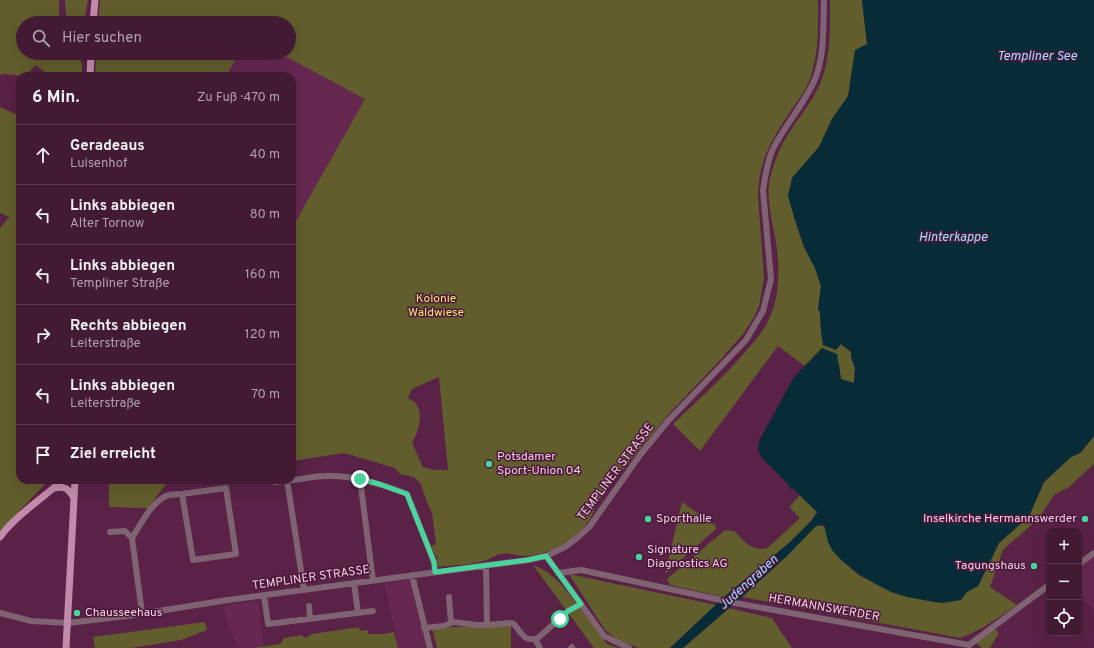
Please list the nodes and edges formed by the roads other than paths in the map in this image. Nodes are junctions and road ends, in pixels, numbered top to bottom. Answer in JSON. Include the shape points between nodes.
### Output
{"nodes":[{"id":1,"x":95,"y":0,"type":"edge"},
{"id":2,"x":824,"y":0,"type":"edge"},
{"id":3,"x":94,"y":16,"type":"edge"},
{"id":4,"x":91,"y":60,"type":"edge"},
{"id":5,"x":90,"y":72,"type":"edge"},
{"id":6,"x":296,"y":479,"type":"edge"},
{"id":7,"x":360,"y":479,"type":"junction"},
{"id":8,"x":58,"y":484,"type":"edge"},
{"id":9,"x":75,"y":484,"type":"edge"},
{"id":10,"x":288,"y":484,"type":"edge"},
{"id":11,"x":54,"y":488,"type":"junction"},
{"id":12,"x":182,"y":494,"type":"junction"},
{"id":13,"x":74,"y":498,"type":"junction"},
{"id":14,"x":110,"y":532,"type":"dead end"},
{"id":15,"x":0,"y":537,"type":"edge"},
{"id":16,"x":132,"y":538,"type":"junction"},
{"id":17,"x":1094,"y":553,"type":"edge"},
{"id":18,"x":546,"y":556,"type":"junction"},
{"id":19,"x":1082,"y":562,"type":"edge"},
{"id":20,"x":486,"y":566,"type":"junction"},
{"id":21,"x":435,"y":572,"type":"junction"},
{"id":22,"x":558,"y":572,"type":"junction"},
{"id":23,"x":412,"y":575,"type":"junction"},
{"id":24,"x":373,"y":581,"type":"junction"},
{"id":25,"x":354,"y":583,"type":"junction"},
{"id":26,"x":1046,"y":587,"type":"edge"},
{"id":27,"x":304,"y":590,"type":"junction"},
{"id":28,"x":264,"y":595,"type":"junction"},
{"id":29,"x":449,"y":597,"type":"dead end"},
{"id":30,"x":581,"y":604,"type":"junction"},
{"id":31,"x":308,"y":606,"type":"dead end"},
{"id":32,"x":373,"y":611,"type":"dead end"},
{"id":33,"x":0,"y":613,"type":"edge"},
{"id":34,"x":142,"y":613,"type":"junction"},
{"id":35,"x":358,"y":613,"type":"junction"},
{"id":36,"x":310,"y":619,"type":"junction"},
{"id":37,"x":68,"y":622,"type":"junction"},
{"id":38,"x":451,"y":623,"type":"junction"},
{"id":39,"x":487,"y":625,"type":"junction"},
{"id":40,"x":424,"y":628,"type":"junction"},
{"id":41,"x":535,"y":640,"type":"junction"},
{"id":42,"x":969,"y":647,"type":"edge"},
{"id":43,"x":66,"y":648,"type":"edge"},
{"id":44,"x":430,"y":648,"type":"edge"},
{"id":45,"x":540,"y":648,"type":"edge"},
{"id":46,"x":629,"y":648,"type":"edge"}],
"edges":[{"from":1,"to":3,"type":"main road"},
{"from":2,"to":18,"type":"street","name":"TEMPLINER STRASSE","via":[[821,57],[815,78],[772,152],[765,176],[763,196],[771,280],[763,311],[746,340],[672,417],[640,455],[590,526],[565,547]]},
{"from":4,"to":5,"type":"main road"},
{"from":6,"to":7,"type":"street","via":[[326,476]]},
{"from":7,"to":21,"type":"street","via":[[407,494],[434,562]]},
{"from":7,"to":24,"type":"street"},
{"from":8,"to":11,"type":"main road"},
{"from":9,"to":13,"type":"main road"},
{"from":10,"to":27,"type":"street"},
{"from":11,"to":13,"type":"main road","via":[[62,486],[69,490]]},
{"from":11,"to":15,"type":"main road"},
{"from":12,"to":12,"type":"street","via":[[226,488],[236,554],[193,560]]},
{"from":12,"to":16,"type":"street","via":[[166,496],[159,501]]},
{"from":13,"to":37,"type":"main road"},
{"from":14,"to":16,"type":"street","via":[[125,531]]},
{"from":16,"to":34,"type":"street"},
{"from":17,"to":19,"type":"street"},
{"from":18,"to":20,"type":"street","name":"TEMPLINER STRASSE"},
{"from":18,"to":22,"type":"street"},
{"from":20,"to":21,"type":"street","name":"TEMPLINER STRASSE"},
{"from":20,"to":39,"type":"street"},
{"from":21,"to":23,"type":"street","name":"TEMPLINER STRASSE"},
{"from":22,"to":30,"type":"street"},
{"from":22,"to":42,"type":"street","name":"HERMANNSWERDER","via":[[581,570],[735,603]]},
{"from":23,"to":24,"type":"street","name":"TEMPLINER STRASSE"},
{"from":23,"to":40,"type":"street"},
{"from":24,"to":25,"type":"street","name":"TEMPLINER STRASSE"},
{"from":25,"to":27,"type":"street","name":"TEMPLINER STRASSE"},
{"from":25,"to":35,"type":"street"},
{"from":26,"to":42,"type":"street","name":"HERMANNSWERDER"},
{"from":27,"to":28,"type":"street","name":"TEMPLINER STRASSE"},
{"from":28,"to":34,"type":"street","name":"TEMPLINER STRASSE"},
{"from":28,"to":36,"type":"street","via":[[268,624]]},
{"from":29,"to":38,"type":"street"},
{"from":30,"to":41,"type":"street","via":[[568,611]]},
{"from":30,"to":46,"type":"street","via":[[604,636]]},
{"from":31,"to":36,"type":"street"},
{"from":32,"to":35,"type":"street"},
{"from":33,"to":37,"type":"street","name":"TEMPLINER STRASSE","via":[[31,621]]},
{"from":34,"to":37,"type":"street","name":"TEMPLINER STRASSE"},
{"from":35,"to":36,"type":"street"},
{"from":37,"to":43,"type":"main road"},
{"from":38,"to":39,"type":"street"},
{"from":38,"to":40,"type":"street"},
{"from":39,"to":41,"type":"street","via":[[511,623],[524,637]]},
{"from":40,"to":44,"type":"street"},
{"from":41,"to":45,"type":"street"}]}
